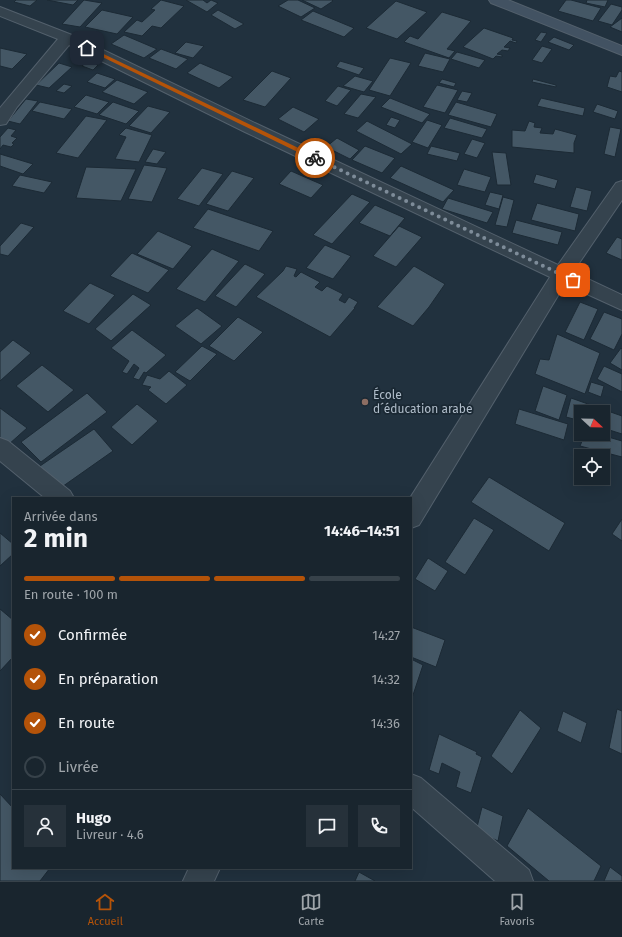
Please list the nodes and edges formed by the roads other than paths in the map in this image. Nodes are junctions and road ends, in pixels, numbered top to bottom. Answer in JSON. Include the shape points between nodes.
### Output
{"nodes":[{"id":1,"x":496,"y":0,"type":"edge"},
{"id":2,"x":0,"y":11,"type":"edge"},
{"id":3,"x":67,"y":38,"type":"junction"},
{"id":4,"x":622,"y":51,"type":"edge"},
{"id":5,"x":0,"y":120,"type":"edge"},
{"id":6,"x":622,"y":187,"type":"edge"},
{"id":7,"x":561,"y":275,"type":"junction"},
{"id":8,"x":622,"y":303,"type":"edge"},
{"id":9,"x":0,"y":448,"type":"edge"},
{"id":10,"x":61,"y":497,"type":"edge"},
{"id":11,"x":412,"y":515,"type":"edge"},
{"id":12,"x":412,"y":789,"type":"edge"},
{"id":13,"x":204,"y":869,"type":"edge"},
{"id":14,"x":198,"y":881,"type":"edge"},
{"id":15,"x":518,"y":881,"type":"edge"}],
"edges":[{"from":1,"to":4,"type":"main road"},
{"from":2,"to":3,"type":"street"},
{"from":3,"to":5,"type":"street","via":[[10,104]]},
{"from":3,"to":7,"type":"street"},
{"from":6,"to":7,"type":"street"},
{"from":7,"to":8,"type":"street"},
{"from":7,"to":11,"type":"street"},
{"from":9,"to":10,"type":"street"},
{"from":12,"to":15,"type":"street"},
{"from":13,"to":14,"type":"street"}]}
